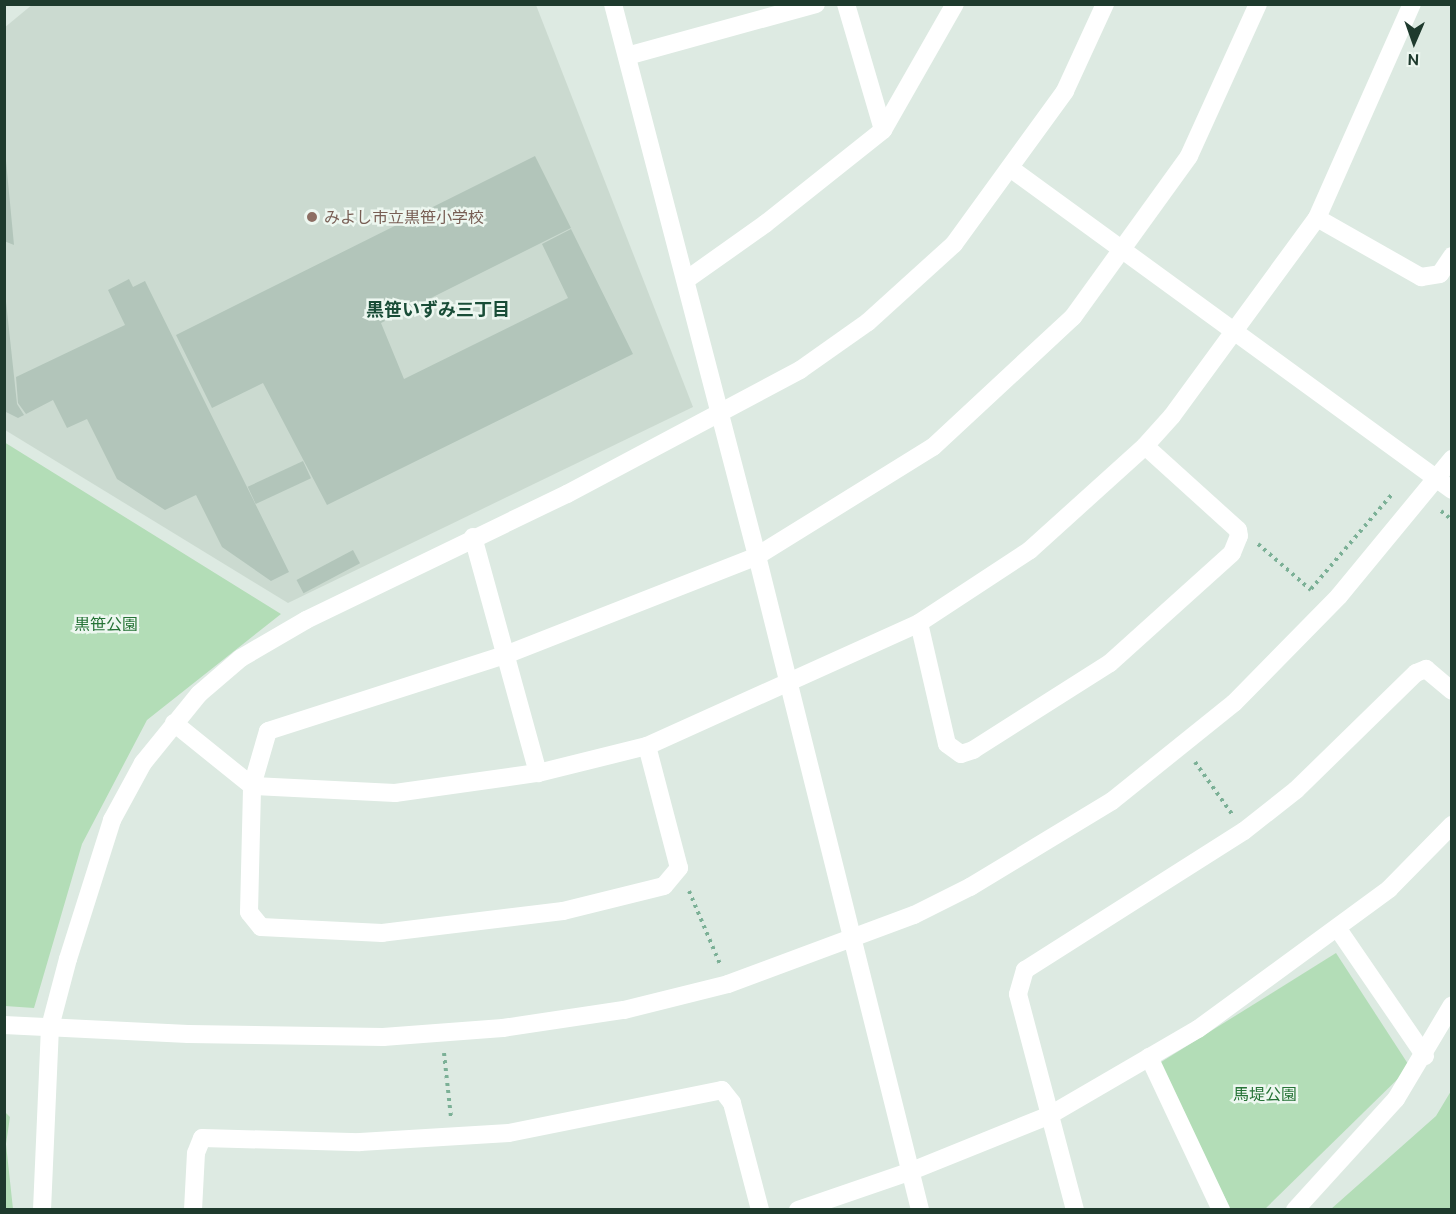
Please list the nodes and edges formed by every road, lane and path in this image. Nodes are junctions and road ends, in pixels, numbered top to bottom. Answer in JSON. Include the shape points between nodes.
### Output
{"nodes":[{"id":1,"x":613,"y":4,"type":"edge"},
{"id":2,"x":816,"y":4,"type":"edge"},
{"id":3,"x":846,"y":4,"type":"edge"},
{"id":4,"x":955,"y":4,"type":"edge"},
{"id":5,"x":1105,"y":4,"type":"edge"},
{"id":6,"x":1258,"y":4,"type":"edge"},
{"id":7,"x":1412,"y":4,"type":"edge"},
{"id":8,"x":627,"y":56,"type":"junction"},
{"id":9,"x":883,"y":130,"type":"junction"},
{"id":10,"x":1010,"y":168,"type":"junction"},
{"id":11,"x":1317,"y":218,"type":"junction"},
{"id":12,"x":1121,"y":248,"type":"junction"},
{"id":13,"x":1452,"y":256,"type":"edge"},
{"id":14,"x":686,"y":280,"type":"junction"},
{"id":15,"x":1235,"y":333,"type":"junction"},
{"id":16,"x":719,"y":411,"type":"junction"},
{"id":17,"x":1145,"y":446,"type":"junction"},
{"id":18,"x":1452,"y":459,"type":"edge"},
{"id":19,"x":1444,"y":484,"type":"edge"},
{"id":20,"x":1397,"y":488,"type":"dead end"},
{"id":21,"x":1238,"y":530,"type":"junction"},
{"id":22,"x":473,"y":537,"type":"junction"},
{"id":23,"x":757,"y":556,"type":"junction"},
{"id":24,"x":1311,"y":589,"type":"junction"},
{"id":25,"x":1325,"y":610,"type":"junction"},
{"id":26,"x":919,"y":622,"type":"junction"},
{"id":27,"x":505,"y":655,"type":"junction"},
{"id":28,"x":788,"y":681,"type":"junction"},
{"id":29,"x":1452,"y":691,"type":"edge"},
{"id":30,"x":174,"y":723,"type":"junction"},
{"id":31,"x":1183,"y":744,"type":"junction"},
{"id":32,"x":647,"y":746,"type":"junction"},
{"id":33,"x":538,"y":773,"type":"junction"},
{"id":34,"x":252,"y":786,"type":"junction"},
{"id":35,"x":1452,"y":825,"type":"edge"},
{"id":36,"x":1244,"y":831,"type":"junction"},
{"id":37,"x":679,"y":868,"type":"junction"},
{"id":38,"x":1338,"y":929,"type":"junction"},
{"id":39,"x":850,"y":936,"type":"junction"},
{"id":40,"x":728,"y":984,"type":"junction"},
{"id":41,"x":1452,"y":1005,"type":"edge"},
{"id":42,"x":4,"y":1026,"type":"edge"},
{"id":43,"x":50,"y":1027,"type":"junction"},
{"id":44,"x":442,"y":1034,"type":"junction"},
{"id":45,"x":1425,"y":1056,"type":"junction"},
{"id":46,"x":1149,"y":1057,"type":"junction"},
{"id":47,"x":1050,"y":1115,"type":"junction"},
{"id":48,"x":453,"y":1135,"type":"junction"},
{"id":49,"x":909,"y":1172,"type":"junction"},
{"id":50,"x":42,"y":1209,"type":"edge"},
{"id":51,"x":193,"y":1209,"type":"edge"},
{"id":52,"x":760,"y":1209,"type":"edge"},
{"id":53,"x":798,"y":1209,"type":"edge"},
{"id":54,"x":920,"y":1209,"type":"edge"},
{"id":55,"x":1075,"y":1209,"type":"edge"},
{"id":56,"x":1221,"y":1209,"type":"edge"},
{"id":57,"x":1295,"y":1209,"type":"edge"}],
"edges":[{"from":1,"to":8,"type":"street"},
{"from":2,"to":8,"type":"street"},
{"from":3,"to":9,"type":"street"},
{"from":4,"to":9,"type":"street"},
{"from":5,"to":10,"type":"street","via":[[1075,74]]},
{"from":6,"to":12,"type":"street","via":[[1189,156]]},
{"from":7,"to":11,"type":"street"},
{"from":8,"to":14,"type":"street"},
{"from":9,"to":14,"type":"street","via":[[783,211]]},
{"from":10,"to":12,"type":"street"},
{"from":10,"to":16,"type":"street","via":[[954,244],[868,322],[800,370]]},
{"from":11,"to":13,"type":"street","via":[[1421,277],[1440,274]]},
{"from":11,"to":15,"type":"street"},
{"from":12,"to":15,"type":"street"},
{"from":12,"to":23,"type":"street","via":[[1060,333],[933,447]]},
{"from":14,"to":16,"type":"street"},
{"from":15,"to":17,"type":"street"},
{"from":15,"to":19,"type":"street"},
{"from":16,"to":22,"type":"street","via":[[567,494]]},
{"from":16,"to":23,"type":"street"},
{"from":17,"to":21,"type":"street"},
{"from":17,"to":26,"type":"street","via":[[1030,550]]},
{"from":18,"to":19,"type":"street"},
{"from":19,"to":25,"type":"street"},
{"from":20,"to":24,"type":"path"},
{"from":21,"to":24,"type":"path"},
{"from":21,"to":26,"type":"street","via":[[1237,548],[1110,663],[974,750],[961,754],[947,744]]},
{"from":22,"to":27,"type":"street"},
{"from":22,"to":30,"type":"street","via":[[306,620],[241,658],[199,694]]},
{"from":23,"to":27,"type":"street"},
{"from":23,"to":28,"type":"street"},
{"from":24,"to":25,"type":"path"},
{"from":25,"to":31,"type":"street","via":[[1234,703]]},
{"from":26,"to":28,"type":"street"},
{"from":27,"to":33,"type":"street"},
{"from":27,"to":34,"type":"street","via":[[275,727],[268,731]]},
{"from":28,"to":32,"type":"street"},
{"from":28,"to":39,"type":"street"},
{"from":29,"to":36,"type":"street","via":[[1426,669],[1416,673],[1296,790]]},
{"from":30,"to":34,"type":"street"},
{"from":30,"to":43,"type":"street","via":[[143,763],[112,820]]},
{"from":31,"to":36,"type":"path"},
{"from":31,"to":39,"type":"street","via":[[1112,801],[970,887],[914,915]]},
{"from":32,"to":33,"type":"street"},
{"from":32,"to":37,"type":"street"},
{"from":33,"to":34,"type":"street","via":[[395,793]]},
{"from":34,"to":37,"type":"street","via":[[249,912],[261,927],[382,933],[563,911],[664,886]]},
{"from":35,"to":38,"type":"street","via":[[1389,889]]},
{"from":36,"to":47,"type":"street","via":[[1025,970],[1018,994]]},
{"from":37,"to":40,"type":"path"},
{"from":38,"to":45,"type":"street"},
{"from":38,"to":46,"type":"street","via":[[1235,1005]]},
{"from":39,"to":40,"type":"street"},
{"from":39,"to":49,"type":"street"},
{"from":40,"to":44,"type":"street","via":[[624,1010]]},
{"from":41,"to":45,"type":"street"},
{"from":42,"to":43,"type":"street"},
{"from":43,"to":44,"type":"street","via":[[188,1034]]},
{"from":43,"to":50,"type":"street"},
{"from":44,"to":48,"type":"path"},
{"from":45,"to":57,"type":"street","via":[[1396,1099]]},
{"from":46,"to":47,"type":"street"},
{"from":46,"to":56,"type":"street"},
{"from":47,"to":49,"type":"street"},
{"from":47,"to":55,"type":"street"},
{"from":48,"to":51,"type":"street","via":[[360,1142],[202,1138],[195,1154]]},
{"from":48,"to":52,"type":"street","via":[[540,1128],[722,1090],[732,1103]]},
{"from":49,"to":53,"type":"street"},
{"from":49,"to":54,"type":"street"}]}
